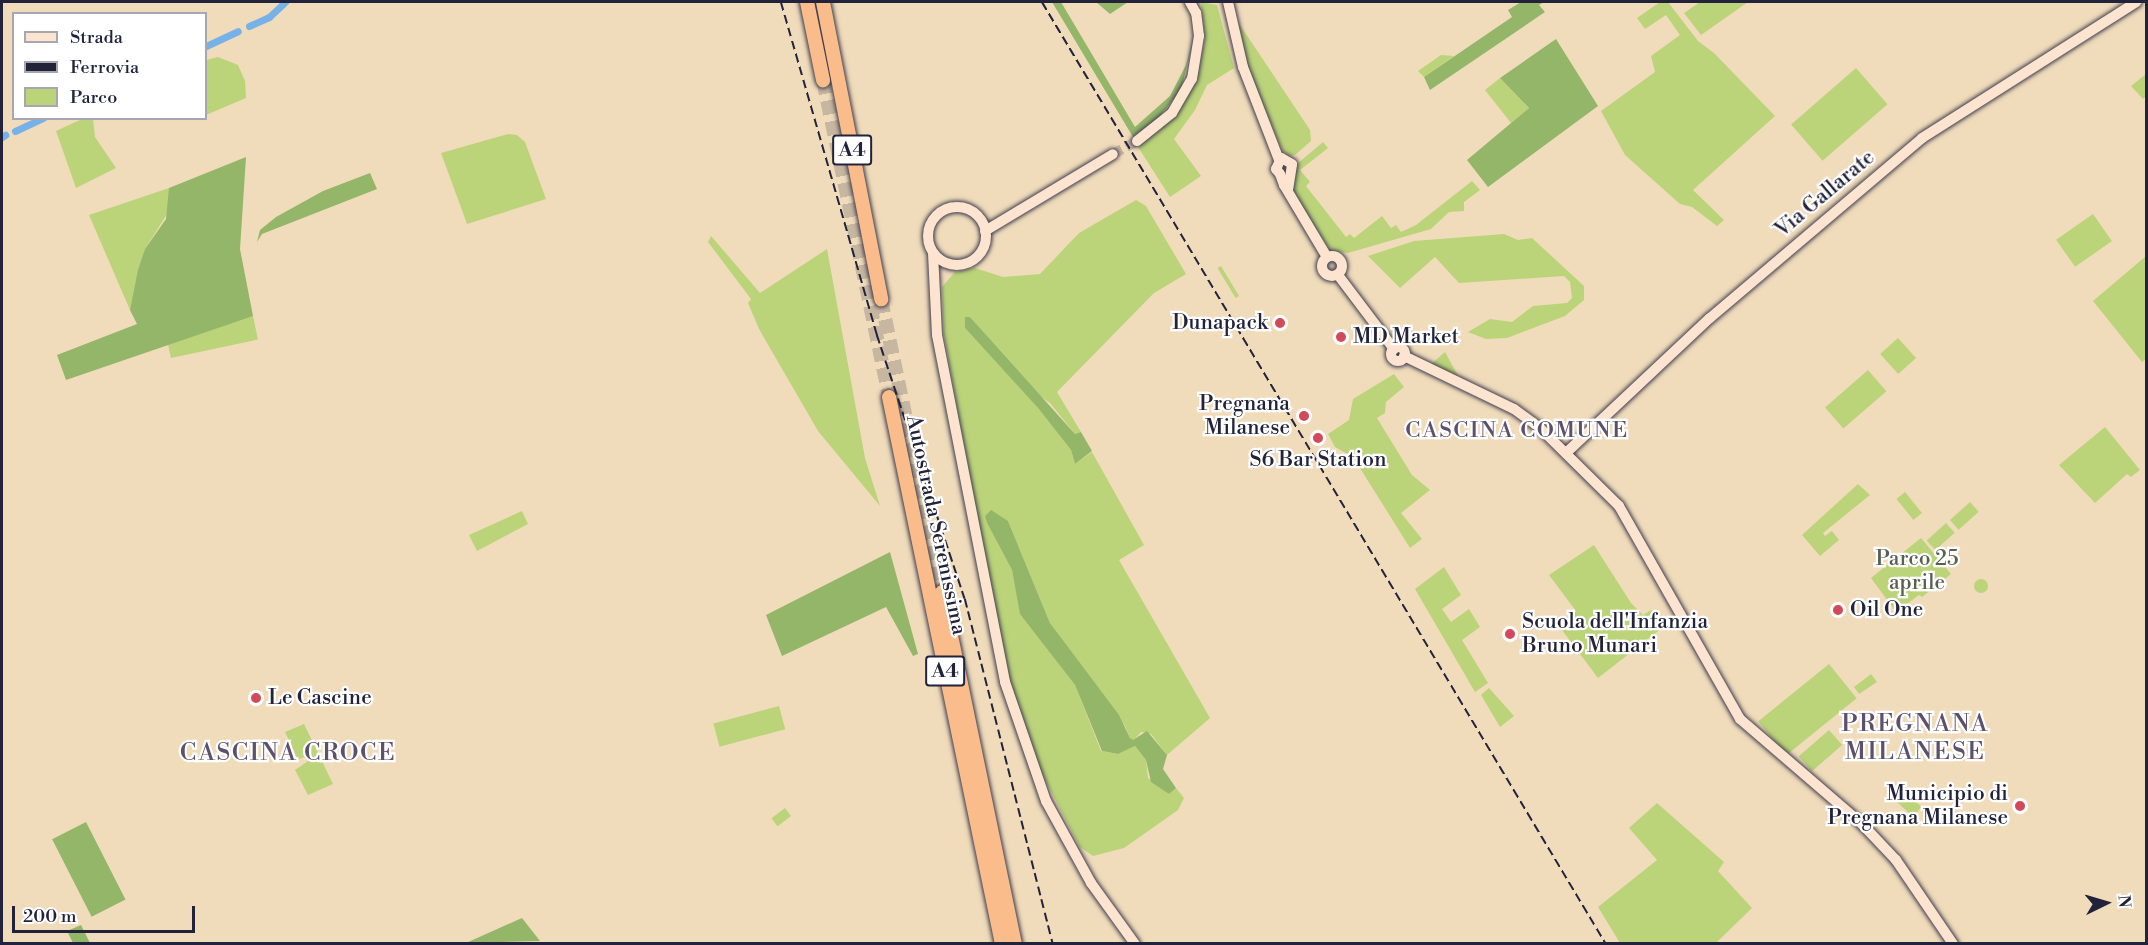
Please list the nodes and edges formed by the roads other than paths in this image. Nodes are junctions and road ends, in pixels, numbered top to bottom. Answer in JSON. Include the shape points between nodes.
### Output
{"nodes":[{"id":1,"x":807,"y":2,"type":"edge"},
{"id":2,"x":823,"y":2,"type":"edge"},
{"id":3,"x":1190,"y":2,"type":"edge"},
{"id":4,"x":1198,"y":2,"type":"edge"},
{"id":5,"x":1228,"y":2,"type":"edge"},
{"id":6,"x":2136,"y":2,"type":"edge"},
{"id":7,"x":1196,"y":13,"type":"junction"},
{"id":8,"x":823,"y":80,"type":"tunnel mouth"},
{"id":9,"x":1137,"y":141,"type":"tunnel mouth"},
{"id":10,"x":1113,"y":154,"type":"tunnel mouth"},
{"id":11,"x":980,"y":219,"type":"junction"},
{"id":12,"x":998,"y":220,"type":"junction"},
{"id":13,"x":985,"y":231,"type":"junction"},
{"id":14,"x":933,"y":253,"type":"junction"},
{"id":15,"x":953,"y":265,"type":"junction"},
{"id":16,"x":935,"y":282,"type":"junction"},
{"id":17,"x":881,"y":299,"type":"tunnel mouth"},
{"id":18,"x":889,"y":397,"type":"tunnel mouth"},
{"id":19,"x":1566,"y":453,"type":"junction"},
{"id":20,"x":942,"y":592,"type":"tunnel mouth"},
{"id":21,"x":1002,"y":944,"type":"edge"},
{"id":22,"x":1015,"y":944,"type":"edge"},
{"id":23,"x":1135,"y":944,"type":"edge"},
{"id":24,"x":1953,"y":944,"type":"edge"}],
"edges":[{"from":1,"to":8,"type":"highway"},
{"from":2,"to":17,"type":"highway","number":"A4"},
{"from":3,"to":7,"type":"street"},
{"from":4,"to":7,"type":"street"},
{"from":5,"to":19,"type":"street","via":[[1243,67],[1276,148],[1282,159],[1292,164],[1284,174],[1288,190],[1327,257],[1322,262],[1323,272],[1338,275],[1394,349],[1515,409]]},
{"from":6,"to":19,"type":"street","name":"Via Gallarate","via":[[1922,138],[1710,318]]},
{"from":7,"to":9,"type":"street","via":[[1199,47],[1188,88],[1172,112]]},
{"from":10,"to":12,"type":"street"},
{"from":11,"to":12,"type":"street"},
{"from":11,"to":13,"type":"street"},
{"from":11,"to":14,"type":"street","via":[[963,208],[953,207],[937,215],[928,237]]},
{"from":12,"to":13,"type":"street"},
{"from":13,"to":15,"type":"street","via":[[984,246],[976,257]]},
{"from":14,"to":15,"type":"street"},
{"from":14,"to":16,"type":"street"},
{"from":15,"to":16,"type":"street"},
{"from":16,"to":23,"type":"street","via":[[937,335],[1005,682],[1046,801],[1091,883]]},
{"from":18,"to":21,"type":"highway","name":"Autostrada Serenissima","number":"A4"},
{"from":19,"to":24,"type":"street","via":[[1619,506],[1740,719],[1856,819],[1896,860]]},
{"from":20,"to":22,"type":"highway","name":"Autostrada Serenissima","number":"A4"}]}
